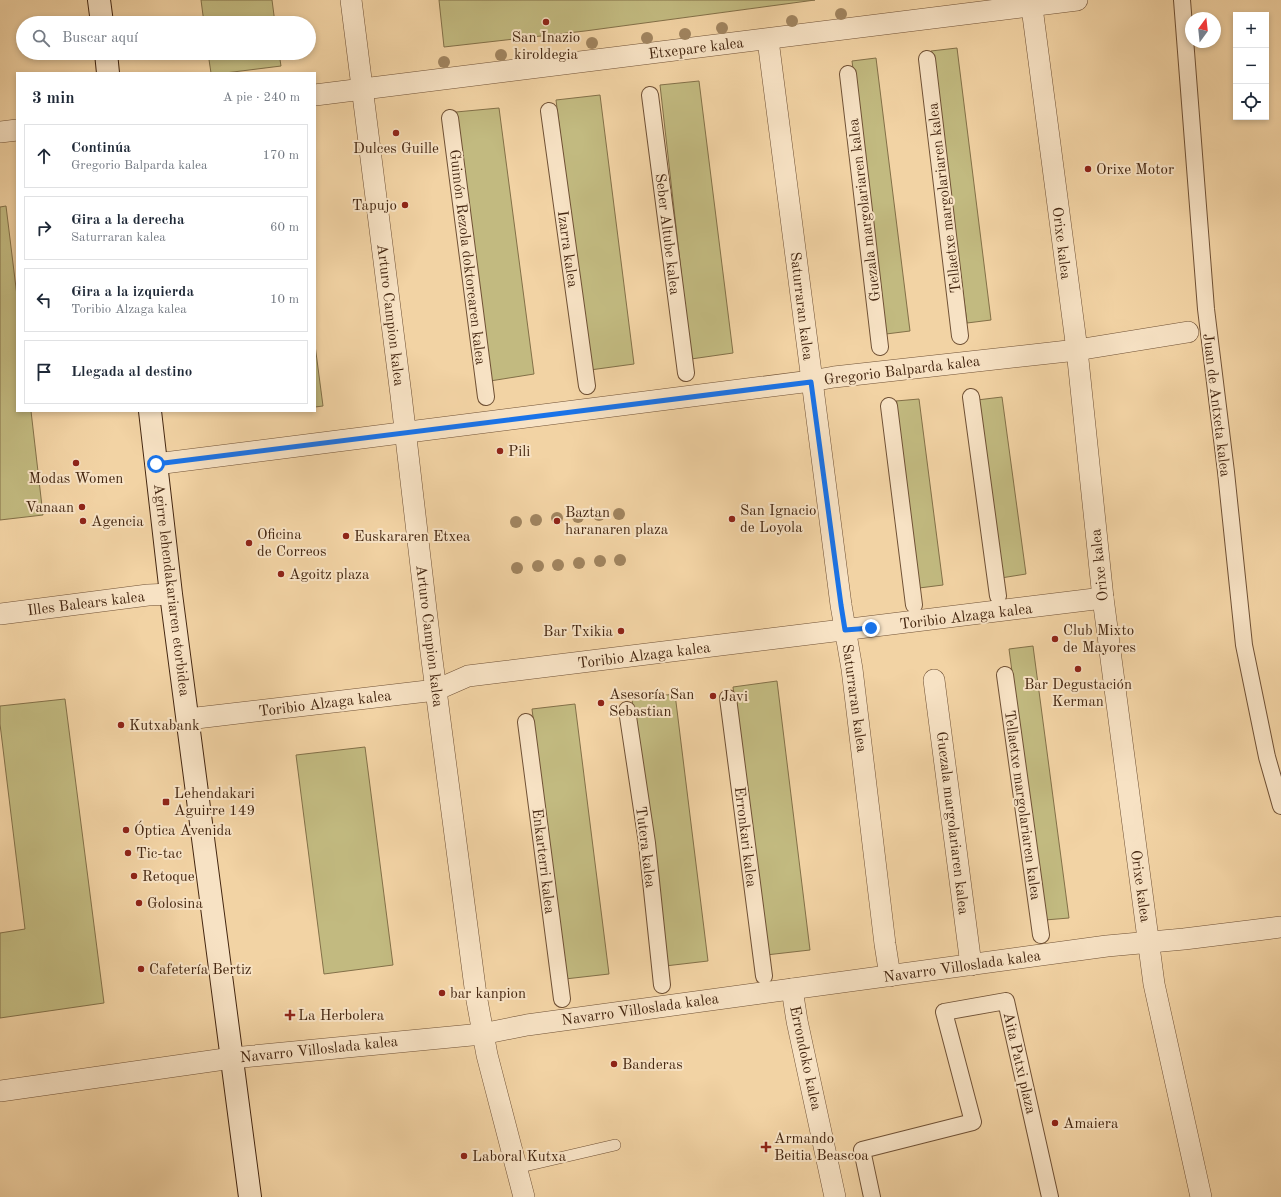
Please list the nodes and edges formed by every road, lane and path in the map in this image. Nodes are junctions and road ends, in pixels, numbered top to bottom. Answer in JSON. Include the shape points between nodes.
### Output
{"nodes":[{"id":1,"x":99,"y":0,"type":"edge"},
{"id":2,"x":351,"y":0,"type":"edge"},
{"id":3,"x":1077,"y":0,"type":"edge"},
{"id":4,"x":1182,"y":0,"type":"edge"},
{"id":5,"x":1031,"y":3,"type":"edge"},
{"id":6,"x":101,"y":16,"type":"edge"},
{"id":7,"x":768,"y":40,"type":"junction"},
{"id":8,"x":927,"y":59,"type":"dead end"},
{"id":9,"x":107,"y":60,"type":"edge"},
{"id":10,"x":108,"y":72,"type":"edge"},
{"id":11,"x":848,"y":74,"type":"dead end"},
{"id":12,"x":361,"y":90,"type":"junction"},
{"id":13,"x":316,"y":95,"type":"edge"},
{"id":14,"x":650,"y":95,"type":"dead end"},
{"id":15,"x":549,"y":111,"type":"dead end"},
{"id":16,"x":450,"y":118,"type":"dead end"},
{"id":17,"x":16,"y":130,"type":"edge"},
{"id":18,"x":0,"y":132,"type":"edge"},
{"id":19,"x":1188,"y":332,"type":"dead end"},
{"id":20,"x":960,"y":336,"type":"dead end"},
{"id":21,"x":880,"y":347,"type":"dead end"},
{"id":22,"x":1077,"y":350,"type":"junction"},
{"id":23,"x":686,"y":373,"type":"dead end"},
{"id":24,"x":811,"y":382,"type":"junction"},
{"id":25,"x":587,"y":386,"type":"dead end"},
{"id":26,"x":486,"y":397,"type":"dead end"},
{"id":27,"x":971,"y":397,"type":"dead end"},
{"id":28,"x":889,"y":406,"type":"dead end"},
{"id":29,"x":150,"y":412,"type":"edge"},
{"id":30,"x":404,"y":432,"type":"junction"},
{"id":31,"x":156,"y":464,"type":"junction"},
{"id":32,"x":171,"y":594,"type":"junction"},
{"id":33,"x":998,"y":596,"type":"dead end"},
{"id":34,"x":1103,"y":598,"type":"junction"},
{"id":35,"x":914,"y":605,"type":"dead end"},
{"id":36,"x":0,"y":614,"type":"edge"},
{"id":37,"x":845,"y":630,"type":"junction"},
{"id":38,"x":1005,"y":676,"type":"dead end"},
{"id":39,"x":934,"y":680,"type":"dead end"},
{"id":40,"x":436,"y":690,"type":"junction"},
{"id":41,"x":728,"y":698,"type":"dead end"},
{"id":42,"x":628,"y":710,"type":"dead end"},
{"id":43,"x":188,"y":719,"type":"junction"},
{"id":44,"x":526,"y":722,"type":"dead end"},
{"id":45,"x":1281,"y":806,"type":"edge"},
{"id":46,"x":1281,"y":927,"type":"edge"},
{"id":47,"x":1041,"y":935,"type":"dead end"},
{"id":48,"x":1148,"y":942,"type":"junction"},
{"id":49,"x":971,"y":965,"type":"junction"},
{"id":50,"x":764,"y":976,"type":"dead end"},
{"id":51,"x":890,"y":976,"type":"junction"},
{"id":52,"x":662,"y":985,"type":"dead end"},
{"id":53,"x":792,"y":989,"type":"junction"},
{"id":54,"x":562,"y":999,"type":"dead end"},
{"id":55,"x":482,"y":1034,"type":"junction"},
{"id":56,"x":232,"y":1058,"type":"junction"},
{"id":57,"x":0,"y":1092,"type":"edge"},
{"id":58,"x":615,"y":1144,"type":"dead end"},
{"id":59,"x":516,"y":1168,"type":"junction"},
{"id":60,"x":250,"y":1197,"type":"edge"},
{"id":61,"x":524,"y":1197,"type":"edge"},
{"id":62,"x":835,"y":1197,"type":"edge"},
{"id":63,"x":872,"y":1197,"type":"edge"},
{"id":64,"x":1050,"y":1197,"type":"edge"},
{"id":65,"x":1201,"y":1197,"type":"edge"}],
"edges":[{"from":1,"to":6,"type":"main road"},
{"from":2,"to":12,"type":"street","name":"Arturo Campion kalea"},
{"from":3,"to":5,"type":"street","name":"Etxepare kalea"},
{"from":4,"to":45,"type":"street","name":"Juan de Antxeta kalea","via":[[1206,309],[1244,645],[1267,756]]},
{"from":5,"to":7,"type":"street","name":"Etxepare kalea"},
{"from":5,"to":22,"type":"street","name":"Orixe kalea"},
{"from":7,"to":12,"type":"street","name":"Etxepare kalea"},
{"from":7,"to":24,"type":"street","name":"Saturraran kalea"},
{"from":8,"to":20,"type":"street","name":"Tellaetxe margolariaren kalea"},
{"from":9,"to":10,"type":"main road"},
{"from":11,"to":21,"type":"street","name":"Guezala margolariaren kalea"},
{"from":12,"to":13,"type":"street","name":"Etxepare kalea"},
{"from":12,"to":30,"type":"street","name":"Arturo Campion kalea"},
{"from":14,"to":23,"type":"street","name":"Seber Altube kalea"},
{"from":15,"to":25,"type":"street","name":"Izarra kalea"},
{"from":16,"to":26,"type":"street","name":"Guimón Rezola doktorearen kalea"},
{"from":17,"to":18,"type":"street"},
{"from":19,"to":22,"type":"street","name":"Gregorio Balparda kalea"},
{"from":22,"to":24,"type":"street","name":"Gregorio Balparda kalea","via":[[834,377]]},
{"from":22,"to":34,"type":"street","name":"Orixe kalea"},
{"from":24,"to":30,"type":"street","name":"Gregorio Balparda kalea"},
{"from":24,"to":37,"type":"street","name":"Saturraran kalea"},
{"from":27,"to":33,"type":"street"},
{"from":28,"to":35,"type":"street"},
{"from":29,"to":31,"type":"main road","name":"Agirre lehendakariaren etorbidea"},
{"from":30,"to":31,"type":"street","name":"Gregorio Balparda kalea"},
{"from":30,"to":40,"type":"street","name":"Arturo Campion kalea"},
{"from":31,"to":32,"type":"main road","name":"Agirre lehendakariaren etorbidea"},
{"from":32,"to":36,"type":"street","name":"Illes Balears kalea"},
{"from":32,"to":43,"type":"main road","name":"Agirre lehendakariaren etorbidea"},
{"from":34,"to":37,"type":"street","name":"Toribio Alzaga kalea"},
{"from":34,"to":48,"type":"street","name":"Orixe kalea"},
{"from":37,"to":40,"type":"street","name":"Toribio Alzaga kalea","via":[[468,676]]},
{"from":37,"to":51,"type":"street","name":"Saturraran kalea"},
{"from":38,"to":47,"type":"street","name":"Tellaetxe margolariaren kalea"},
{"from":39,"to":49,"type":"street","name":"Guezala margolariaren kalea"},
{"from":40,"to":43,"type":"street","name":"Toribio Alzaga kalea"},
{"from":40,"to":55,"type":"street","name":"Arturo Campion kalea"},
{"from":41,"to":50,"type":"street","name":"Erronkari kalea"},
{"from":42,"to":52,"type":"street","name":"Tutera kalea"},
{"from":43,"to":56,"type":"main road","name":"Agirre lehendakariaren etorbidea"},
{"from":44,"to":54,"type":"street","name":"Enkarterri kalea"},
{"from":46,"to":48,"type":"street","name":"Navarro Villoslada kalea"},
{"from":48,"to":49,"type":"street","name":"Navarro Villoslada kalea"},
{"from":48,"to":65,"type":"street","name":"Orixe kalea","via":[[1154,984]]},
{"from":49,"to":51,"type":"street","name":"Navarro Villoslada kalea"},
{"from":51,"to":53,"type":"street","name":"Navarro Villoslada kalea"},
{"from":53,"to":55,"type":"street","name":"Navarro Villoslada kalea","via":[[527,1025]]},
{"from":53,"to":62,"type":"street","name":"Errondoko kalea"},
{"from":55,"to":56,"type":"street","name":"Navarro Villoslada kalea"},
{"from":55,"to":59,"type":"street","name":"Arturo Campion kalea"},
{"from":56,"to":57,"type":"street","name":"Navarro Villoslada kalea"},
{"from":56,"to":60,"type":"main road","name":"Agirre lehendakariaren etorbidea"},
{"from":58,"to":59,"type":"lane"},
{"from":59,"to":61,"type":"street","name":"Arturo Campion kalea"},
{"from":63,"to":64,"type":"street","name":"Aita Patxi plaza","via":[[862,1150],[973,1122],[944,1012],[1006,1001]]}]}
